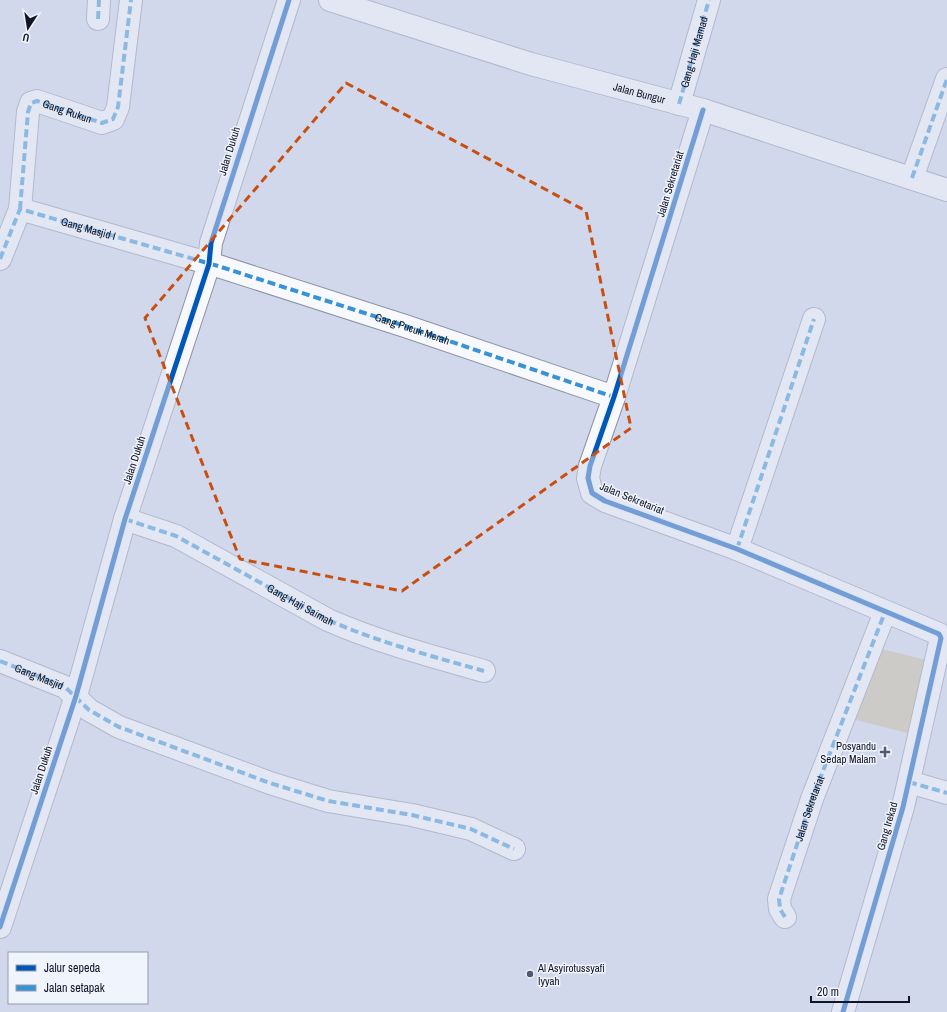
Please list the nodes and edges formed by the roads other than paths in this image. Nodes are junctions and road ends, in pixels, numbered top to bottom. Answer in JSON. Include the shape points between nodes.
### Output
{"nodes":[{"id":1,"x":131,"y":0,"type":"edge"},
{"id":2,"x":289,"y":0,"type":"edge"},
{"id":3,"x":330,"y":0,"type":"edge"},
{"id":4,"x":709,"y":0,"type":"edge"},
{"id":5,"x":947,"y":79,"type":"edge"},
{"id":6,"x":679,"y":104,"type":"junction"},
{"id":7,"x":704,"y":110,"type":"junction"},
{"id":8,"x":912,"y":178,"type":"junction"},
{"id":9,"x":947,"y":190,"type":"edge"},
{"id":10,"x":20,"y":209,"type":"junction"},
{"id":11,"x":0,"y":259,"type":"edge"},
{"id":12,"x":209,"y":264,"type":"junction"},
{"id":13,"x":814,"y":319,"type":"dead end"},
{"id":14,"x":614,"y":397,"type":"junction"},
{"id":15,"x":125,"y":519,"type":"junction"},
{"id":16,"x":737,"y":549,"type":"junction"},
{"id":17,"x":885,"y":612,"type":"junction"},
{"id":18,"x":941,"y":643,"type":"joint"},
{"id":19,"x":0,"y":661,"type":"edge"},
{"id":20,"x":484,"y":671,"type":"dead end"},
{"id":21,"x":76,"y":696,"type":"junction"},
{"id":22,"x":909,"y":782,"type":"junction"},
{"id":23,"x":947,"y":793,"type":"edge"},
{"id":24,"x":514,"y":849,"type":"dead end"},
{"id":25,"x":785,"y":917,"type":"dead end"},
{"id":26,"x":0,"y":927,"type":"edge"},
{"id":27,"x":843,"y":1012,"type":"edge"}],
"edges":[{"from":1,"to":10,"type":"street","name":"Gang Rukun","via":[[118,107],[113,119],[102,124],[37,101],[31,104],[28,112]]},
{"from":2,"to":12,"type":"street","name":"Jalan Dukuh","via":[[211,243]]},
{"from":3,"to":6,"type":"street","name":"Jalan Bungur","via":[[531,64]]},
{"from":4,"to":6,"type":"street","name":"Gang Haji Mamad"},
{"from":5,"to":8,"type":"street"},
{"from":6,"to":7,"type":"street","name":"Jalan Bungur"},
{"from":7,"to":8,"type":"street","name":"Jalan Bungur"},
{"from":7,"to":14,"type":"street","name":"Jalan Sekretariat"},
{"from":8,"to":9,"type":"street","name":"Jalan Bungur"},
{"from":10,"to":11,"type":"street"},
{"from":10,"to":12,"type":"street","name":"Gang Masjid I"},
{"from":12,"to":14,"type":"street","name":"Gang Pucuk Merah","via":[[405,326]]},
{"from":12,"to":15,"type":"street","name":"Jalan Dukuh"},
{"from":13,"to":16,"type":"street"},
{"from":14,"to":16,"type":"street","name":"Jalan Sekretariat","via":[[590,466],[588,478],[592,493],[606,501]]},
{"from":15,"to":20,"type":"street","name":"Gang Haji Saimah","via":[[176,536],[328,620],[406,649]]},
{"from":15,"to":21,"type":"street","name":"Jalan Dukuh"},
{"from":16,"to":17,"type":"street","name":"Jalan Sekretariat"},
{"from":17,"to":18,"type":"street","name":"Jalan Sekretariat","via":[[939,634]]},
{"from":17,"to":25,"type":"street","name":"Jalan Sekretariat","via":[[812,799],[779,899],[780,909]]},
{"from":18,"to":22,"type":"street","name":"Gang Irekad"},
{"from":19,"to":21,"type":"street","name":"Gang Masjid","via":[[65,687]]},
{"from":21,"to":24,"type":"street","name":"Gang Masjid","via":[[89,710],[119,727],[270,783],[328,801],[412,815],[470,829]]},
{"from":21,"to":26,"type":"street","name":"Jalan Dukuh"},
{"from":22,"to":23,"type":"street"},
{"from":22,"to":27,"type":"street","name":"Gang Irekad"}]}
